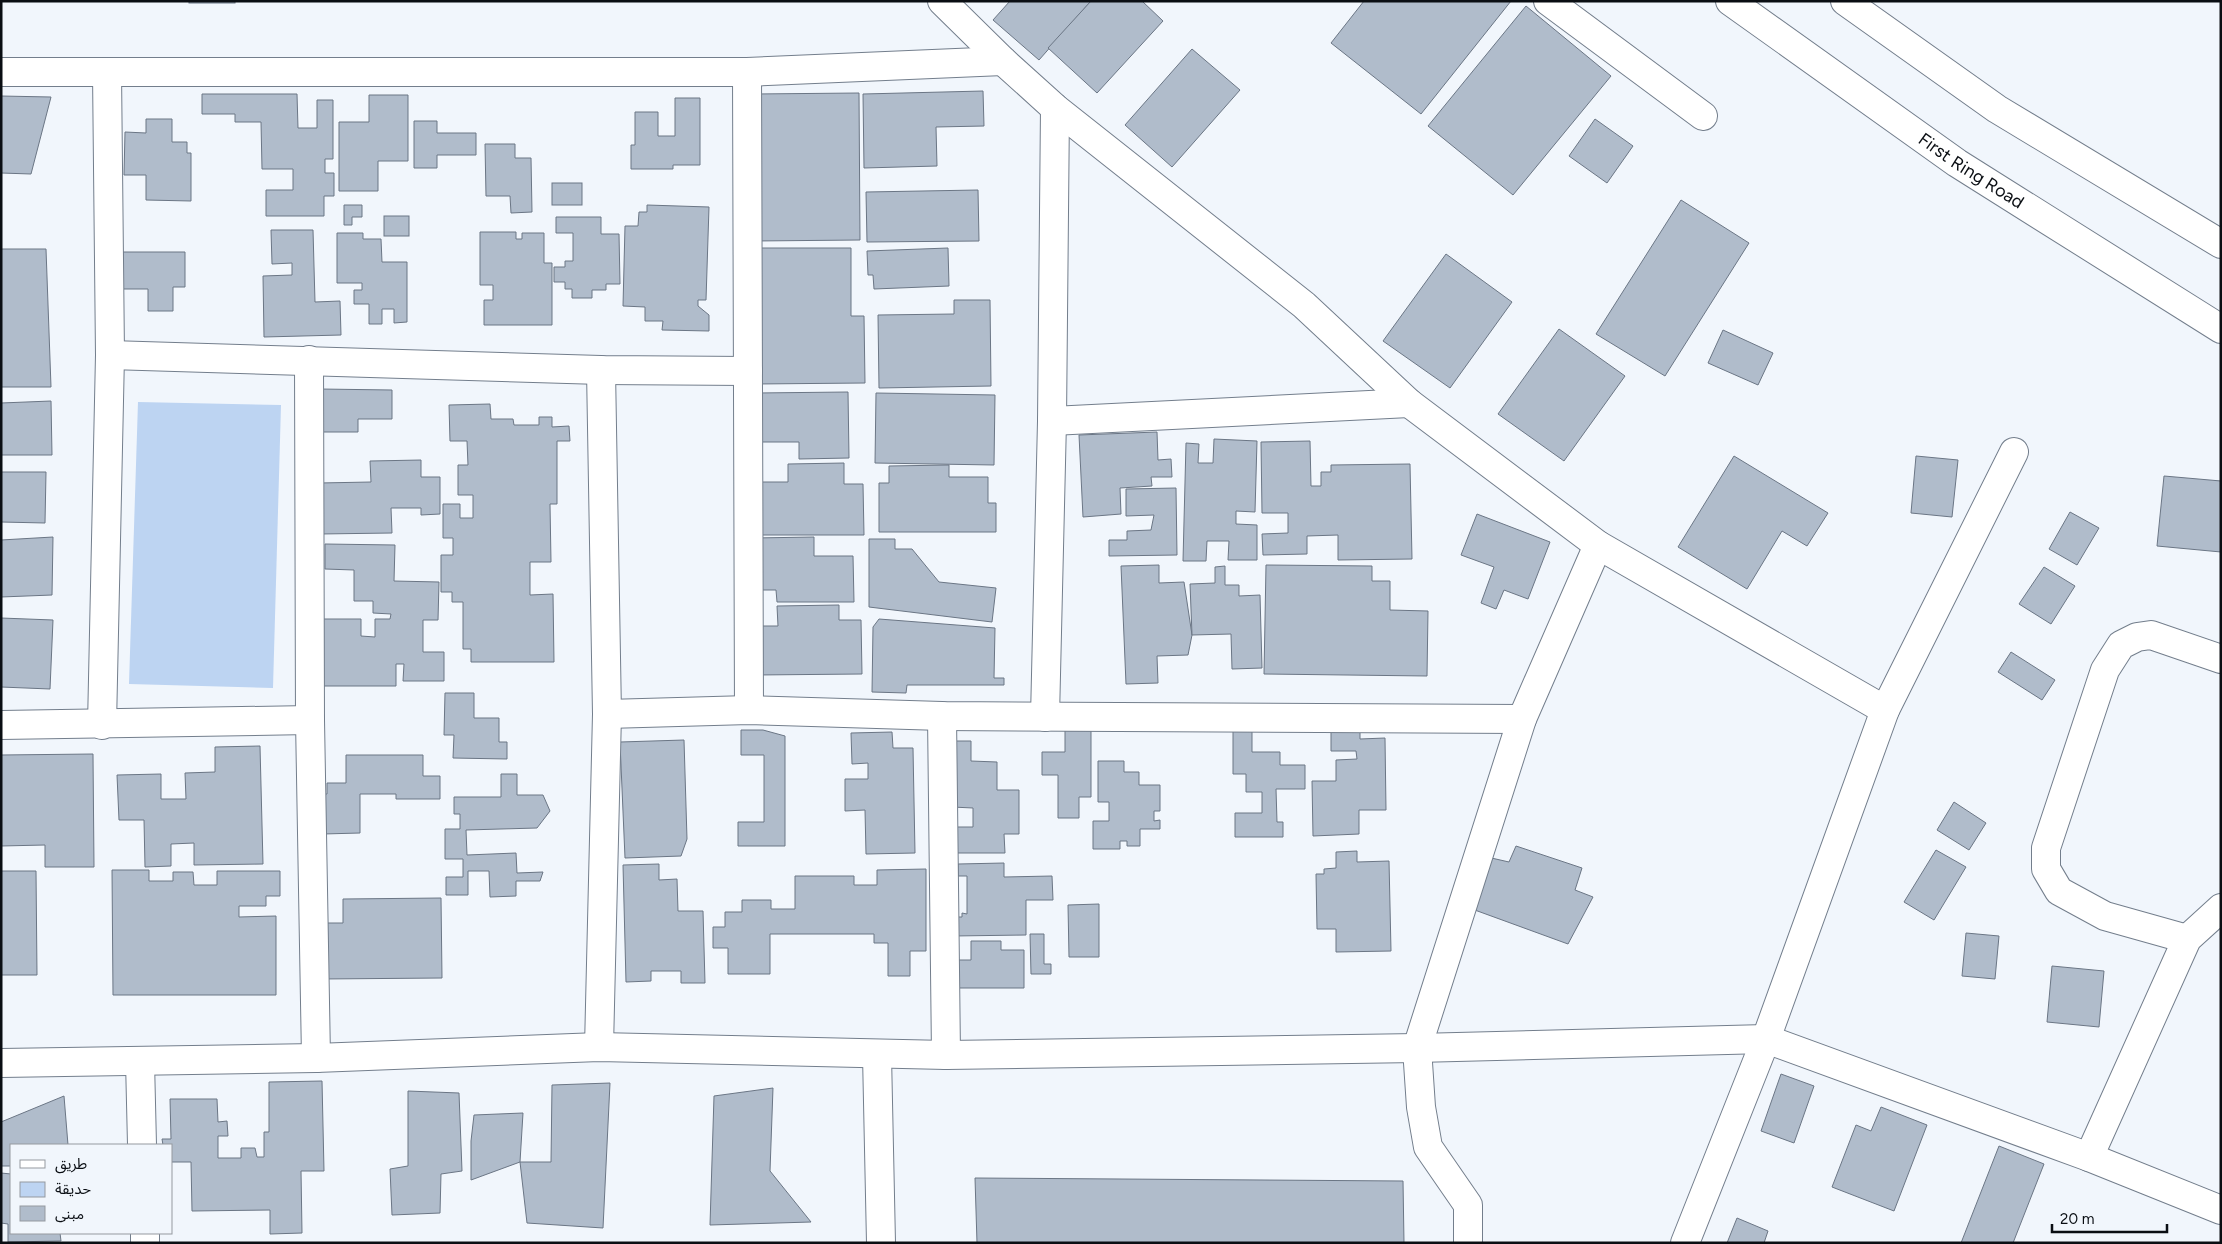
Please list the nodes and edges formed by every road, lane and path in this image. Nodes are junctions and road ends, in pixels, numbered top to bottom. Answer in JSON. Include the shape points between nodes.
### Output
{"nodes":[{"id":1,"x":1548,"y":1,"type":"edge"},
{"id":2,"x":1730,"y":1,"type":"edge"},
{"id":3,"x":1845,"y":1,"type":"edge"},
{"id":4,"x":945,"y":2,"type":"edge"},
{"id":5,"x":1003,"y":61,"type":"junction"},
{"id":6,"x":1,"y":72,"type":"edge"},
{"id":7,"x":107,"y":72,"type":"junction"},
{"id":8,"x":747,"y":72,"type":"junction"},
{"id":9,"x":1055,"y":108,"type":"junction"},
{"id":10,"x":1703,"y":116,"type":"dead end"},
{"id":11,"x":2221,"y":244,"type":"edge"},
{"id":12,"x":2221,"y":329,"type":"edge"},
{"id":13,"x":110,"y":355,"type":"junction"},
{"id":14,"x":310,"y":360,"type":"junction"},
{"id":15,"x":601,"y":370,"type":"junction"},
{"id":16,"x":748,"y":371,"type":"junction"},
{"id":17,"x":1409,"y":403,"type":"junction"},
{"id":18,"x":1052,"y":421,"type":"junction"},
{"id":19,"x":2014,"y":452,"type":"dead end"},
{"id":20,"x":1598,"y":545,"type":"junction"},
{"id":21,"x":2221,"y":659,"type":"edge"},
{"id":22,"x":749,"y":710,"type":"junction"},
{"id":23,"x":1885,"y":710,"type":"junction"},
{"id":24,"x":607,"y":714,"type":"junction"},
{"id":25,"x":942,"y":716,"type":"junction"},
{"id":26,"x":1045,"y":717,"type":"junction"},
{"id":27,"x":1522,"y":719,"type":"junction"},
{"id":28,"x":310,"y":720,"type":"junction"},
{"id":29,"x":1,"y":725,"type":"edge"},
{"id":30,"x":102,"y":725,"type":"junction"},
{"id":31,"x":2221,"y":908,"type":"edge"},
{"id":32,"x":2186,"y":939,"type":"junction"},
{"id":33,"x":1766,"y":1039,"type":"junction"},
{"id":34,"x":599,"y":1047,"type":"junction"},
{"id":35,"x":1417,"y":1048,"type":"junction"},
{"id":36,"x":877,"y":1055,"type":"junction"},
{"id":37,"x":946,"y":1055,"type":"junction"},
{"id":38,"x":316,"y":1058,"type":"junction"},
{"id":39,"x":140,"y":1061,"type":"junction"},
{"id":40,"x":1,"y":1063,"type":"edge"},
{"id":41,"x":142,"y":1144,"type":"edge"},
{"id":42,"x":2090,"y":1157,"type":"junction"},
{"id":43,"x":2221,"y":1210,"type":"edge"},
{"id":44,"x":881,"y":1243,"type":"edge"},
{"id":45,"x":1468,"y":1243,"type":"edge"},
{"id":46,"x":1685,"y":1243,"type":"edge"}],
"edges":[{"from":1,"to":10,"type":"street"},
{"from":2,"to":12,"type":"street","name":"First Ring Road","via":[[1957,163]]},
{"from":3,"to":11,"type":"street","via":[[1997,109]]},
{"from":4,"to":5,"type":"street"},
{"from":5,"to":8,"type":"street"},
{"from":5,"to":9,"type":"street"},
{"from":6,"to":7,"type":"street"},
{"from":7,"to":8,"type":"street"},
{"from":7,"to":13,"type":"street"},
{"from":8,"to":16,"type":"street"},
{"from":9,"to":17,"type":"street","via":[[1304,305]]},
{"from":9,"to":18,"type":"street"},
{"from":13,"to":14,"type":"street"},
{"from":13,"to":30,"type":"street"},
{"from":14,"to":15,"type":"street"},
{"from":14,"to":28,"type":"street"},
{"from":15,"to":16,"type":"street"},
{"from":15,"to":24,"type":"street"},
{"from":16,"to":22,"type":"street"},
{"from":17,"to":18,"type":"street"},
{"from":17,"to":20,"type":"street"},
{"from":18,"to":26,"type":"street"},
{"from":19,"to":23,"type":"street"},
{"from":20,"to":23,"type":"street"},
{"from":20,"to":27,"type":"street"},
{"from":21,"to":32,"type":"street","via":[[2151,635],[2137,637],[2122,645],[2105,670],[2046,848],[2046,869],[2058,891],[2105,916]]},
{"from":22,"to":24,"type":"street"},
{"from":22,"to":25,"type":"street"},
{"from":23,"to":33,"type":"street"},
{"from":24,"to":34,"type":"street"},
{"from":25,"to":26,"type":"street"},
{"from":25,"to":37,"type":"street"},
{"from":26,"to":27,"type":"street"},
{"from":27,"to":35,"type":"street"},
{"from":28,"to":30,"type":"street"},
{"from":28,"to":38,"type":"street"},
{"from":29,"to":30,"type":"street"},
{"from":31,"to":32,"type":"street"},
{"from":32,"to":42,"type":"street"},
{"from":33,"to":35,"type":"street"},
{"from":33,"to":42,"type":"street"},
{"from":33,"to":46,"type":"street"},
{"from":34,"to":36,"type":"street"},
{"from":34,"to":38,"type":"street"},
{"from":35,"to":37,"type":"street"},
{"from":35,"to":45,"type":"street","via":[[1421,1107],[1428,1147],[1468,1205]]},
{"from":36,"to":37,"type":"street"},
{"from":36,"to":44,"type":"street"},
{"from":38,"to":39,"type":"street"},
{"from":39,"to":40,"type":"street"},
{"from":39,"to":41,"type":"street"},
{"from":42,"to":43,"type":"street"}]}
